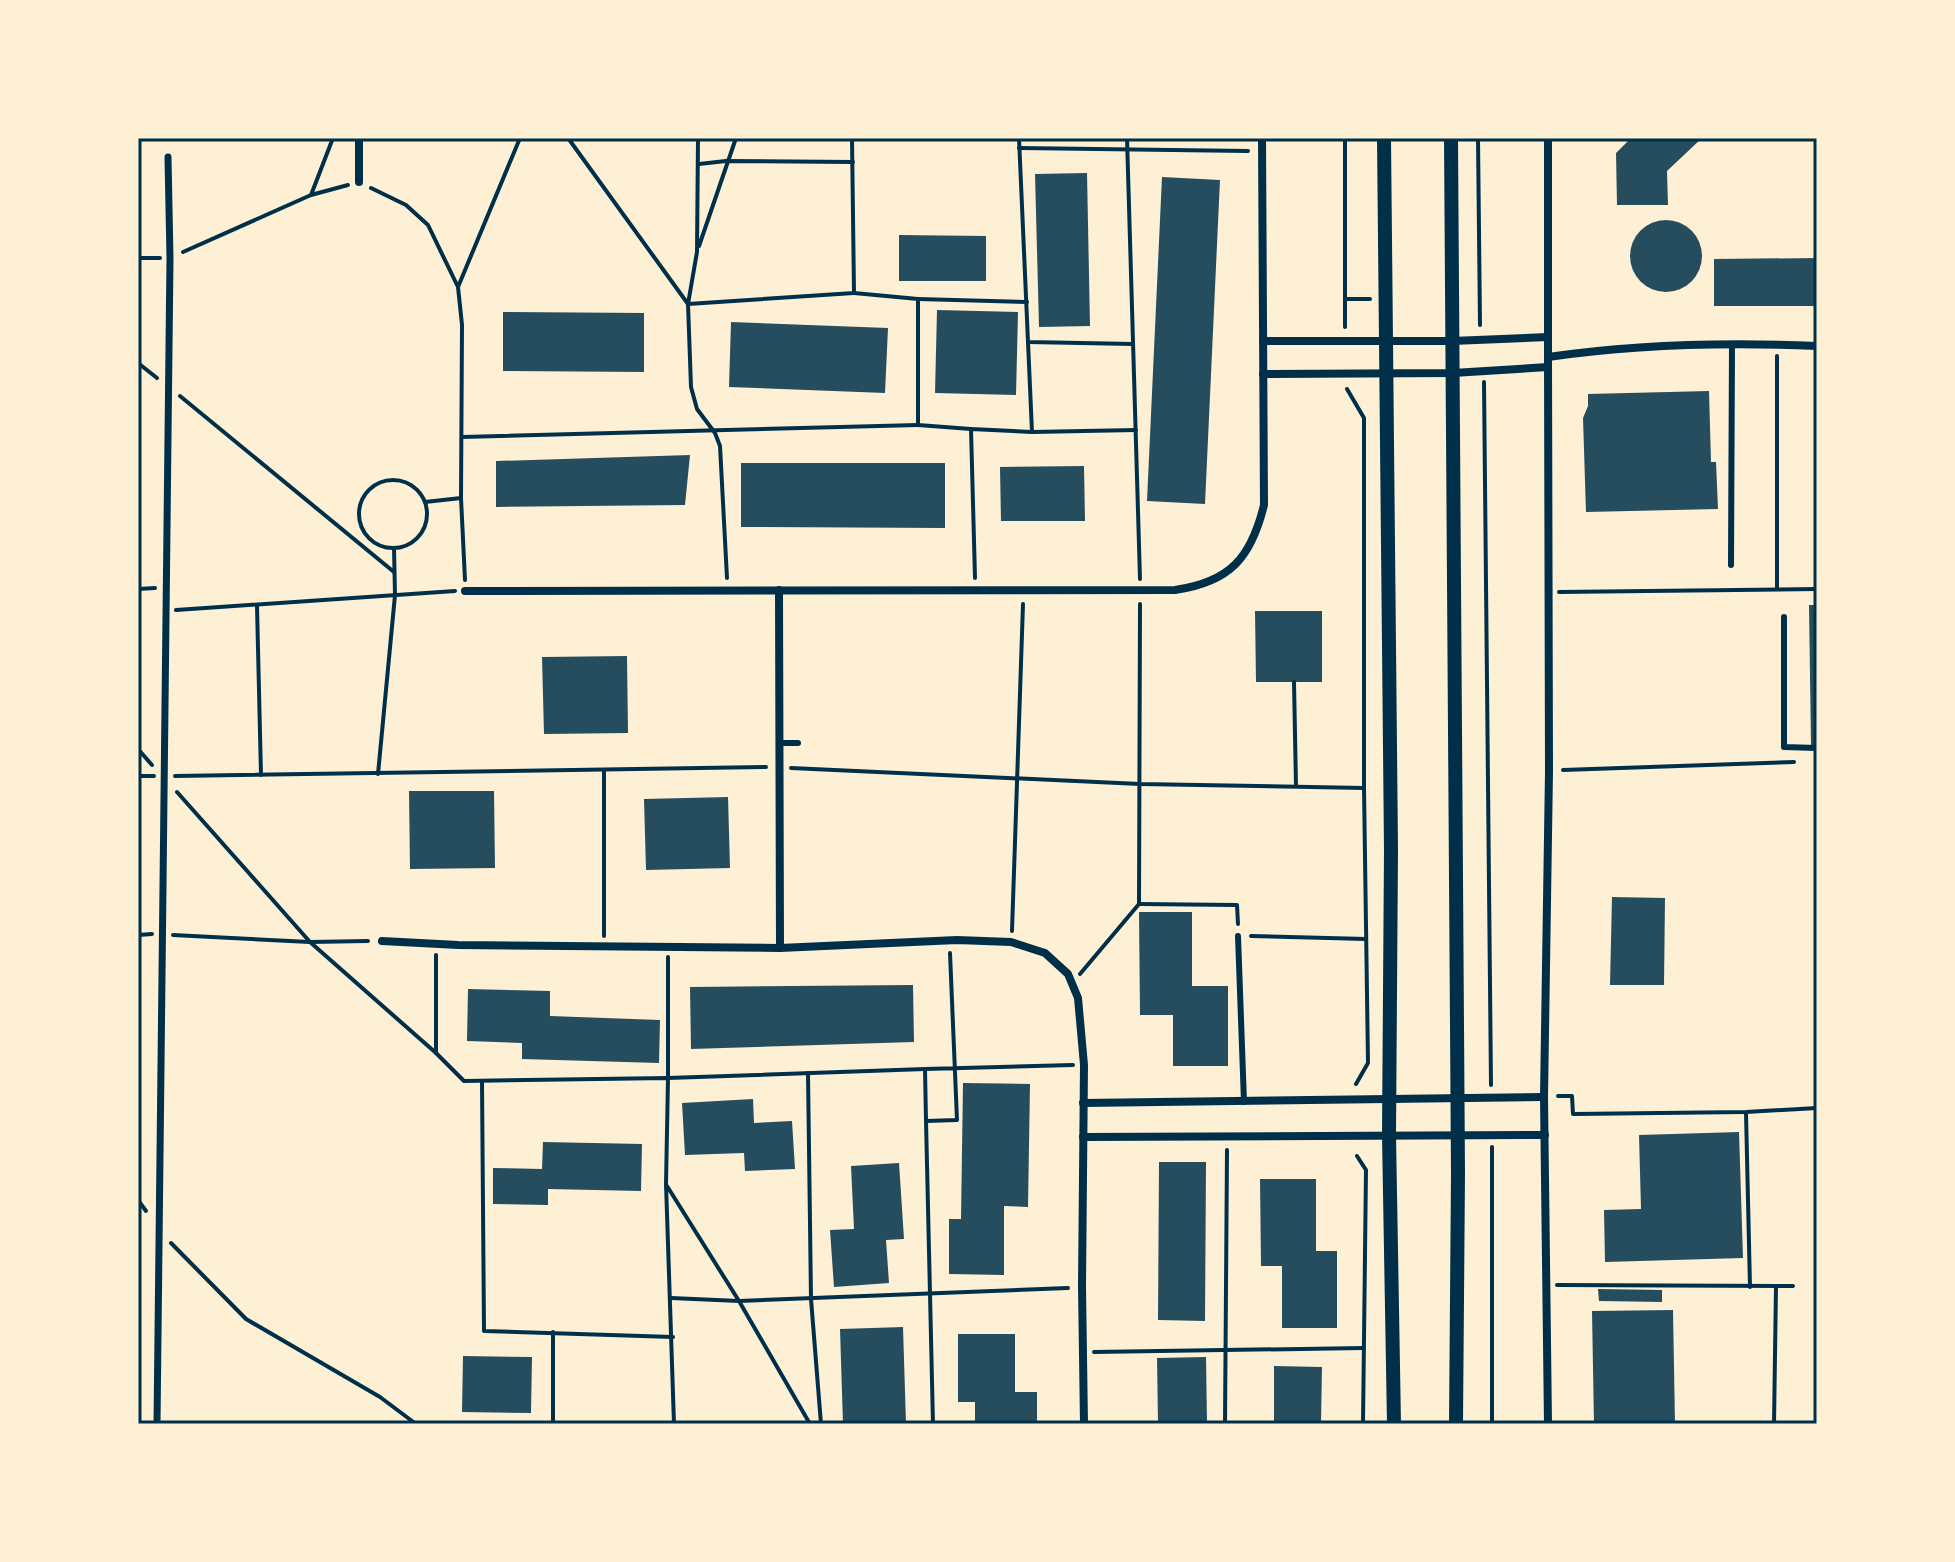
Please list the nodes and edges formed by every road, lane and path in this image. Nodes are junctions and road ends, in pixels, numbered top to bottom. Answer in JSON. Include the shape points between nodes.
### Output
{"nodes":[{"id":1,"x":333,"y":138,"type":"edge"},
{"id":2,"x":359,"y":138,"type":"edge"},
{"id":3,"x":520,"y":138,"type":"edge"},
{"id":4,"x":568,"y":138,"type":"edge"},
{"id":5,"x":698,"y":138,"type":"edge"},
{"id":6,"x":736,"y":138,"type":"edge"},
{"id":7,"x":852,"y":138,"type":"edge"},
{"id":8,"x":1019,"y":138,"type":"edge"},
{"id":9,"x":1127,"y":138,"type":"edge"},
{"id":10,"x":1262,"y":138,"type":"edge"},
{"id":11,"x":1345,"y":138,"type":"edge"},
{"id":12,"x":1384,"y":138,"type":"edge"},
{"id":13,"x":1451,"y":138,"type":"edge"},
{"id":14,"x":1478,"y":138,"type":"edge"},
{"id":15,"x":1548,"y":138,"type":"edge"},
{"id":16,"x":1019,"y":148,"type":"junction"},
{"id":17,"x":1127,"y":150,"type":"junction"},
{"id":18,"x":1262,"y":151,"type":"junction"},
{"id":19,"x":168,"y":157,"type":"dead end"},
{"id":20,"x":726,"y":161,"type":"junction"},
{"id":21,"x":853,"y":162,"type":"junction"},
{"id":22,"x":698,"y":164,"type":"junction"},
{"id":23,"x":359,"y":182,"type":"junction"},
{"id":24,"x":311,"y":195,"type":"junction"},
{"id":25,"x":697,"y":252,"type":"junction"},
{"id":26,"x":138,"y":258,"type":"edge"},
{"id":27,"x":170,"y":258,"type":"junction"},
{"id":28,"x":458,"y":287,"type":"junction"},
{"id":29,"x":854,"y":293,"type":"junction"},
{"id":30,"x":918,"y":299,"type":"junction"},
{"id":31,"x":1346,"y":299,"type":"junction"},
{"id":32,"x":1370,"y":299,"type":"dead end"},
{"id":33,"x":1027,"y":302,"type":"junction"},
{"id":34,"x":688,"y":304,"type":"junction"},
{"id":35,"x":1480,"y":325,"type":"dead end"},
{"id":36,"x":1344,"y":329,"type":"dead end"},
{"id":37,"x":1548,"y":337,"type":"junction"},
{"id":38,"x":1263,"y":341,"type":"junction"},
{"id":39,"x":1387,"y":341,"type":"junction"},
{"id":40,"x":1452,"y":341,"type":"junction"},
{"id":41,"x":1028,"y":342,"type":"junction"},
{"id":42,"x":1133,"y":344,"type":"junction"},
{"id":43,"x":1732,"y":344,"type":"junction"},
{"id":44,"x":1777,"y":344,"type":"junction"},
{"id":45,"x":1817,"y":346,"type":"edge"},
{"id":46,"x":1548,"y":357,"type":"junction"},
{"id":47,"x":138,"y":363,"type":"edge"},
{"id":48,"x":1548,"y":367,"type":"junction"},
{"id":49,"x":1387,"y":373,"type":"junction"},
{"id":50,"x":1453,"y":373,"type":"junction"},
{"id":51,"x":1263,"y":374,"type":"junction"},
{"id":52,"x":1484,"y":377,"type":"dead end"},
{"id":53,"x":168,"y":386,"type":"junction"},
{"id":54,"x":1347,"y":389,"type":"dead end"},
{"id":55,"x":918,"y":425,"type":"junction"},
{"id":56,"x":971,"y":429,"type":"junction"},
{"id":57,"x":1136,"y":430,"type":"junction"},
{"id":58,"x":1032,"y":432,"type":"junction"},
{"id":59,"x":715,"y":433,"type":"junction"},
{"id":60,"x":462,"y":437,"type":"junction"},
{"id":61,"x":461,"y":498,"type":"junction"},
{"id":62,"x":425,"y":502,"type":"junction"},
{"id":63,"x":394,"y":548,"type":"junction"},
{"id":64,"x":1731,"y":565,"type":"dead end"},
{"id":65,"x":394,"y":572,"type":"junction"},
{"id":66,"x":975,"y":589,"type":"junction"},
{"id":67,"x":1777,"y":589,"type":"junction"},
{"id":68,"x":1817,"y":589,"type":"edge"},
{"id":69,"x":727,"y":590,"type":"junction"},
{"id":70,"x":779,"y":590,"type":"junction"},
{"id":71,"x":1023,"y":590,"type":"junction"},
{"id":72,"x":1140,"y":590,"type":"junction"},
{"id":73,"x":465,"y":591,"type":"junction"},
{"id":74,"x":1549,"y":592,"type":"junction"},
{"id":75,"x":395,"y":595,"type":"junction"},
{"id":76,"x":257,"y":605,"type":"junction"},
{"id":77,"x":166,"y":611,"type":"junction"},
{"id":78,"x":1784,"y":617,"type":"dead end"},
{"id":79,"x":1294,"y":682,"type":"dead end"},
{"id":80,"x":780,"y":743,"type":"junction"},
{"id":81,"x":798,"y":743,"type":"dead end"},
{"id":82,"x":1817,"y":748,"type":"edge"},
{"id":83,"x":138,"y":749,"type":"edge"},
{"id":84,"x":1803,"y":762,"type":"dead end"},
{"id":85,"x":780,"y":767,"type":"junction"},
{"id":86,"x":604,"y":770,"type":"junction"},
{"id":87,"x":1549,"y":771,"type":"junction"},
{"id":88,"x":378,"y":774,"type":"junction"},
{"id":89,"x":261,"y":775,"type":"junction"},
{"id":90,"x":163,"y":777,"type":"junction"},
{"id":91,"x":1018,"y":777,"type":"junction"},
{"id":92,"x":1140,"y":784,"type":"junction"},
{"id":93,"x":1296,"y":786,"type":"junction"},
{"id":94,"x":1364,"y":788,"type":"junction"},
{"id":95,"x":1139,"y":904,"type":"junction"},
{"id":96,"x":161,"y":934,"type":"junction"},
{"id":97,"x":138,"y":935,"type":"edge"},
{"id":98,"x":1238,"y":936,"type":"junction"},
{"id":99,"x":1366,"y":939,"type":"junction"},
{"id":100,"x":382,"y":941,"type":"joint"},
{"id":101,"x":950,"y":941,"type":"junction"},
{"id":102,"x":310,"y":942,"type":"junction"},
{"id":103,"x":1011,"y":942,"type":"junction"},
{"id":104,"x":436,"y":944,"type":"junction"},
{"id":105,"x":604,"y":946,"type":"junction"},
{"id":106,"x":668,"y":947,"type":"junction"},
{"id":107,"x":780,"y":948,"type":"junction"},
{"id":108,"x":1072,"y":983,"type":"junction"},
{"id":109,"x":436,"y":1053,"type":"junction"},
{"id":110,"x":1084,"y":1065,"type":"junction"},
{"id":111,"x":956,"y":1068,"type":"junction"},
{"id":112,"x":925,"y":1069,"type":"junction"},
{"id":113,"x":808,"y":1073,"type":"junction"},
{"id":114,"x":668,"y":1078,"type":"junction"},
{"id":115,"x":482,"y":1081,"type":"junction"},
{"id":116,"x":1356,"y":1084,"type":"dead end"},
{"id":117,"x":1491,"y":1087,"type":"dead end"},
{"id":118,"x":1544,"y":1097,"type":"junction"},
{"id":119,"x":1457,"y":1099,"type":"junction"},
{"id":120,"x":1389,"y":1100,"type":"junction"},
{"id":121,"x":1244,"y":1102,"type":"junction"},
{"id":122,"x":1083,"y":1103,"type":"junction"},
{"id":123,"x":1817,"y":1108,"type":"edge"},
{"id":124,"x":1746,"y":1112,"type":"junction"},
{"id":125,"x":926,"y":1121,"type":"junction"},
{"id":126,"x":1389,"y":1135,"type":"junction"},
{"id":127,"x":1458,"y":1135,"type":"junction"},
{"id":128,"x":1545,"y":1135,"type":"junction"},
{"id":129,"x":1227,"y":1136,"type":"junction"},
{"id":130,"x":1083,"y":1137,"type":"junction"},
{"id":131,"x":1492,"y":1147,"type":"dead end"},
{"id":132,"x":1357,"y":1156,"type":"dead end"},
{"id":133,"x":666,"y":1184,"type":"junction"},
{"id":134,"x":158,"y":1230,"type":"junction"},
{"id":135,"x":1547,"y":1285,"type":"junction"},
{"id":136,"x":1776,"y":1286,"type":"junction"},
{"id":137,"x":1793,"y":1286,"type":"dead end"},
{"id":138,"x":1082,"y":1287,"type":"junction"},
{"id":139,"x":1750,"y":1287,"type":"junction"},
{"id":140,"x":931,"y":1294,"type":"junction"},
{"id":141,"x":671,"y":1298,"type":"junction"},
{"id":142,"x":811,"y":1299,"type":"junction"},
{"id":143,"x":739,"y":1301,"type":"junction"},
{"id":144,"x":553,"y":1332,"type":"junction"},
{"id":145,"x":673,"y":1337,"type":"junction"},
{"id":146,"x":1363,"y":1348,"type":"junction"},
{"id":147,"x":1225,"y":1350,"type":"junction"},
{"id":148,"x":1083,"y":1352,"type":"junction"},
{"id":149,"x":157,"y":1424,"type":"edge"},
{"id":150,"x":416,"y":1424,"type":"edge"},
{"id":151,"x":553,"y":1424,"type":"edge"},
{"id":152,"x":674,"y":1424,"type":"edge"},
{"id":153,"x":810,"y":1424,"type":"edge"},
{"id":154,"x":821,"y":1424,"type":"edge"},
{"id":155,"x":933,"y":1424,"type":"edge"},
{"id":156,"x":1084,"y":1424,"type":"edge"},
{"id":157,"x":1225,"y":1424,"type":"edge"},
{"id":158,"x":1363,"y":1424,"type":"edge"},
{"id":159,"x":1394,"y":1424,"type":"edge"},
{"id":160,"x":1456,"y":1424,"type":"edge"},
{"id":161,"x":1492,"y":1424,"type":"edge"},
{"id":162,"x":1548,"y":1424,"type":"edge"},
{"id":163,"x":1774,"y":1424,"type":"edge"}],
"edges":[{"from":1,"to":24,"type":"path"},
{"from":2,"to":23,"type":"street"},
{"from":3,"to":28,"type":"path"},
{"from":4,"to":34,"type":"path"},
{"from":5,"to":22,"type":"path"},
{"from":6,"to":20,"type":"path"},
{"from":7,"to":21,"type":"path"},
{"from":8,"to":16,"type":"path"},
{"from":9,"to":17,"type":"path"},
{"from":10,"to":18,"type":"street"},
{"from":11,"to":31,"type":"path"},
{"from":12,"to":39,"type":"street"},
{"from":13,"to":40,"type":"street"},
{"from":14,"to":35,"type":"path"},
{"from":15,"to":37,"type":"street"},
{"from":16,"to":17,"type":"path"},
{"from":16,"to":33,"type":"path"},
{"from":17,"to":18,"type":"path"},
{"from":17,"to":42,"type":"path"},
{"from":18,"to":38,"type":"street"},
{"from":19,"to":27,"type":"street"},
{"from":20,"to":21,"type":"path"},
{"from":20,"to":22,"type":"path"},
{"from":20,"to":25,"type":"path"},
{"from":21,"to":29,"type":"path"},
{"from":22,"to":25,"type":"path"},
{"from":23,"to":24,"type":"path"},
{"from":23,"to":28,"type":"path","via":[[406,205],[428,225]]},
{"from":24,"to":27,"type":"path"},
{"from":25,"to":34,"type":"path"},
{"from":26,"to":27,"type":"path"},
{"from":27,"to":53,"type":"street"},
{"from":28,"to":60,"type":"path"},
{"from":29,"to":30,"type":"path"},
{"from":29,"to":34,"type":"path"},
{"from":30,"to":33,"type":"path"},
{"from":30,"to":55,"type":"path"},
{"from":31,"to":32,"type":"path"},
{"from":31,"to":36,"type":"path"},
{"from":33,"to":41,"type":"path"},
{"from":34,"to":59,"type":"path","via":[[692,398]]},
{"from":37,"to":40,"type":"street"},
{"from":37,"to":46,"type":"street"},
{"from":38,"to":39,"type":"street"},
{"from":38,"to":51,"type":"street"},
{"from":39,"to":40,"type":"street"},
{"from":39,"to":49,"type":"street"},
{"from":40,"to":50,"type":"street"},
{"from":41,"to":42,"type":"path"},
{"from":41,"to":58,"type":"path"},
{"from":42,"to":57,"type":"path"},
{"from":43,"to":44,"type":"street"},
{"from":43,"to":46,"type":"street","via":[[1608,348]]},
{"from":43,"to":64,"type":"lane"},
{"from":44,"to":45,"type":"street"},
{"from":44,"to":67,"type":"path"},
{"from":46,"to":48,"type":"street"},
{"from":47,"to":53,"type":"path"},
{"from":48,"to":50,"type":"street"},
{"from":48,"to":74,"type":"street"},
{"from":49,"to":50,"type":"street"},
{"from":49,"to":51,"type":"street"},
{"from":49,"to":120,"type":"street"},
{"from":50,"to":119,"type":"street"},
{"from":51,"to":72,"type":"street","via":[[1264,505],[1248,551],[1235,567],[1194,588]]},
{"from":52,"to":117,"type":"path"},
{"from":53,"to":65,"type":"path"},
{"from":53,"to":77,"type":"street"},
{"from":54,"to":94,"type":"path","via":[[1364,418]]},
{"from":55,"to":56,"type":"path"},
{"from":55,"to":59,"type":"path"},
{"from":56,"to":58,"type":"path"},
{"from":56,"to":66,"type":"path"},
{"from":57,"to":58,"type":"path"},
{"from":57,"to":72,"type":"path"},
{"from":59,"to":60,"type":"path"},
{"from":59,"to":69,"type":"path","via":[[723,461]]},
{"from":60,"to":61,"type":"path"},
{"from":61,"to":62,"type":"path"},
{"from":61,"to":73,"type":"path"},
{"from":62,"to":63,"type":"path","via":[[422,532],[415,541]]},
{"from":62,"to":63,"type":"path","via":[[418,491],[395,480],[365,495],[359,515],[366,535]]},
{"from":63,"to":65,"type":"path"},
{"from":65,"to":75,"type":"path"},
{"from":66,"to":70,"type":"street"},
{"from":66,"to":71,"type":"street"},
{"from":67,"to":68,"type":"path"},
{"from":67,"to":74,"type":"path"},
{"from":69,"to":70,"type":"street"},
{"from":69,"to":73,"type":"street"},
{"from":70,"to":80,"type":"street"},
{"from":71,"to":72,"type":"street"},
{"from":71,"to":91,"type":"path"},
{"from":72,"to":92,"type":"path"},
{"from":73,"to":75,"type":"path"},
{"from":74,"to":87,"type":"street"},
{"from":75,"to":76,"type":"path"},
{"from":75,"to":88,"type":"path"},
{"from":76,"to":77,"type":"path"},
{"from":76,"to":89,"type":"path"},
{"from":77,"to":90,"type":"street"},
{"from":78,"to":82,"type":"lane","via":[[1784,747]]},
{"from":79,"to":93,"type":"path"},
{"from":80,"to":81,"type":"lane"},
{"from":80,"to":85,"type":"street"},
{"from":83,"to":90,"type":"path"},
{"from":84,"to":87,"type":"path"},
{"from":85,"to":86,"type":"path"},
{"from":85,"to":91,"type":"path"},
{"from":85,"to":107,"type":"street"},
{"from":86,"to":88,"type":"path"},
{"from":86,"to":105,"type":"path"},
{"from":87,"to":118,"type":"street"},
{"from":88,"to":89,"type":"path"},
{"from":89,"to":90,"type":"path"},
{"from":90,"to":96,"type":"street"},
{"from":90,"to":102,"type":"path"},
{"from":91,"to":92,"type":"path"},
{"from":91,"to":103,"type":"path"},
{"from":92,"to":93,"type":"path"},
{"from":92,"to":95,"type":"path"},
{"from":93,"to":94,"type":"path"},
{"from":94,"to":99,"type":"path"},
{"from":95,"to":98,"type":"path","via":[[1237,905]]},
{"from":95,"to":108,"type":"path"},
{"from":96,"to":97,"type":"path"},
{"from":96,"to":102,"type":"path"},
{"from":96,"to":134,"type":"street"},
{"from":98,"to":99,"type":"path"},
{"from":98,"to":121,"type":"lane"},
{"from":99,"to":116,"type":"path","via":[[1368,1063]]},
{"from":100,"to":102,"type":"path"},
{"from":100,"to":104,"type":"street"},
{"from":101,"to":103,"type":"street"},
{"from":101,"to":107,"type":"street"},
{"from":101,"to":111,"type":"path"},
{"from":102,"to":109,"type":"path"},
{"from":103,"to":108,"type":"street","via":[[1045,953]]},
{"from":104,"to":105,"type":"street"},
{"from":104,"to":109,"type":"path"},
{"from":105,"to":106,"type":"street"},
{"from":106,"to":107,"type":"street"},
{"from":106,"to":114,"type":"path"},
{"from":108,"to":110,"type":"street"},
{"from":109,"to":115,"type":"path","via":[[464,1081]]},
{"from":110,"to":111,"type":"path"},
{"from":110,"to":122,"type":"street"},
{"from":111,"to":112,"type":"path"},
{"from":111,"to":125,"type":"path","via":[[957,1120]]},
{"from":112,"to":113,"type":"path"},
{"from":112,"to":125,"type":"path"},
{"from":113,"to":114,"type":"path"},
{"from":113,"to":142,"type":"path"},
{"from":114,"to":115,"type":"path"},
{"from":114,"to":133,"type":"path"},
{"from":115,"to":144,"type":"path","via":[[484,1331]]},
{"from":118,"to":119,"type":"street"},
{"from":118,"to":124,"type":"path","via":[[1572,1096],[1573,1114]]},
{"from":118,"to":128,"type":"street"},
{"from":119,"to":120,"type":"street"},
{"from":119,"to":127,"type":"street"},
{"from":120,"to":121,"type":"street"},
{"from":120,"to":126,"type":"street"},
{"from":121,"to":122,"type":"street"},
{"from":122,"to":130,"type":"street"},
{"from":123,"to":124,"type":"path"},
{"from":124,"to":139,"type":"path"},
{"from":125,"to":140,"type":"path"},
{"from":126,"to":127,"type":"street"},
{"from":126,"to":129,"type":"street"},
{"from":126,"to":159,"type":"street"},
{"from":127,"to":128,"type":"street"},
{"from":127,"to":160,"type":"street"},
{"from":128,"to":135,"type":"street"},
{"from":129,"to":130,"type":"street"},
{"from":129,"to":147,"type":"path"},
{"from":130,"to":138,"type":"street"},
{"from":131,"to":161,"type":"path"},
{"from":132,"to":146,"type":"path","via":[[1366,1170]]},
{"from":133,"to":141,"type":"path"},
{"from":133,"to":143,"type":"path"},
{"from":134,"to":149,"type":"street"},
{"from":134,"to":150,"type":"path","via":[[246,1319],[380,1397]]},
{"from":135,"to":139,"type":"path"},
{"from":135,"to":162,"type":"street"},
{"from":136,"to":137,"type":"path"},
{"from":136,"to":139,"type":"path"},
{"from":136,"to":163,"type":"path"},
{"from":138,"to":140,"type":"path"},
{"from":138,"to":148,"type":"street"},
{"from":140,"to":142,"type":"path"},
{"from":140,"to":155,"type":"path"},
{"from":141,"to":143,"type":"path"},
{"from":141,"to":145,"type":"path"},
{"from":142,"to":143,"type":"path"},
{"from":142,"to":154,"type":"path"},
{"from":143,"to":153,"type":"path"},
{"from":144,"to":145,"type":"path"},
{"from":144,"to":151,"type":"path"},
{"from":145,"to":152,"type":"path"},
{"from":146,"to":147,"type":"path"},
{"from":146,"to":158,"type":"path"},
{"from":147,"to":148,"type":"path"},
{"from":147,"to":157,"type":"path"},
{"from":148,"to":156,"type":"street"}]}
